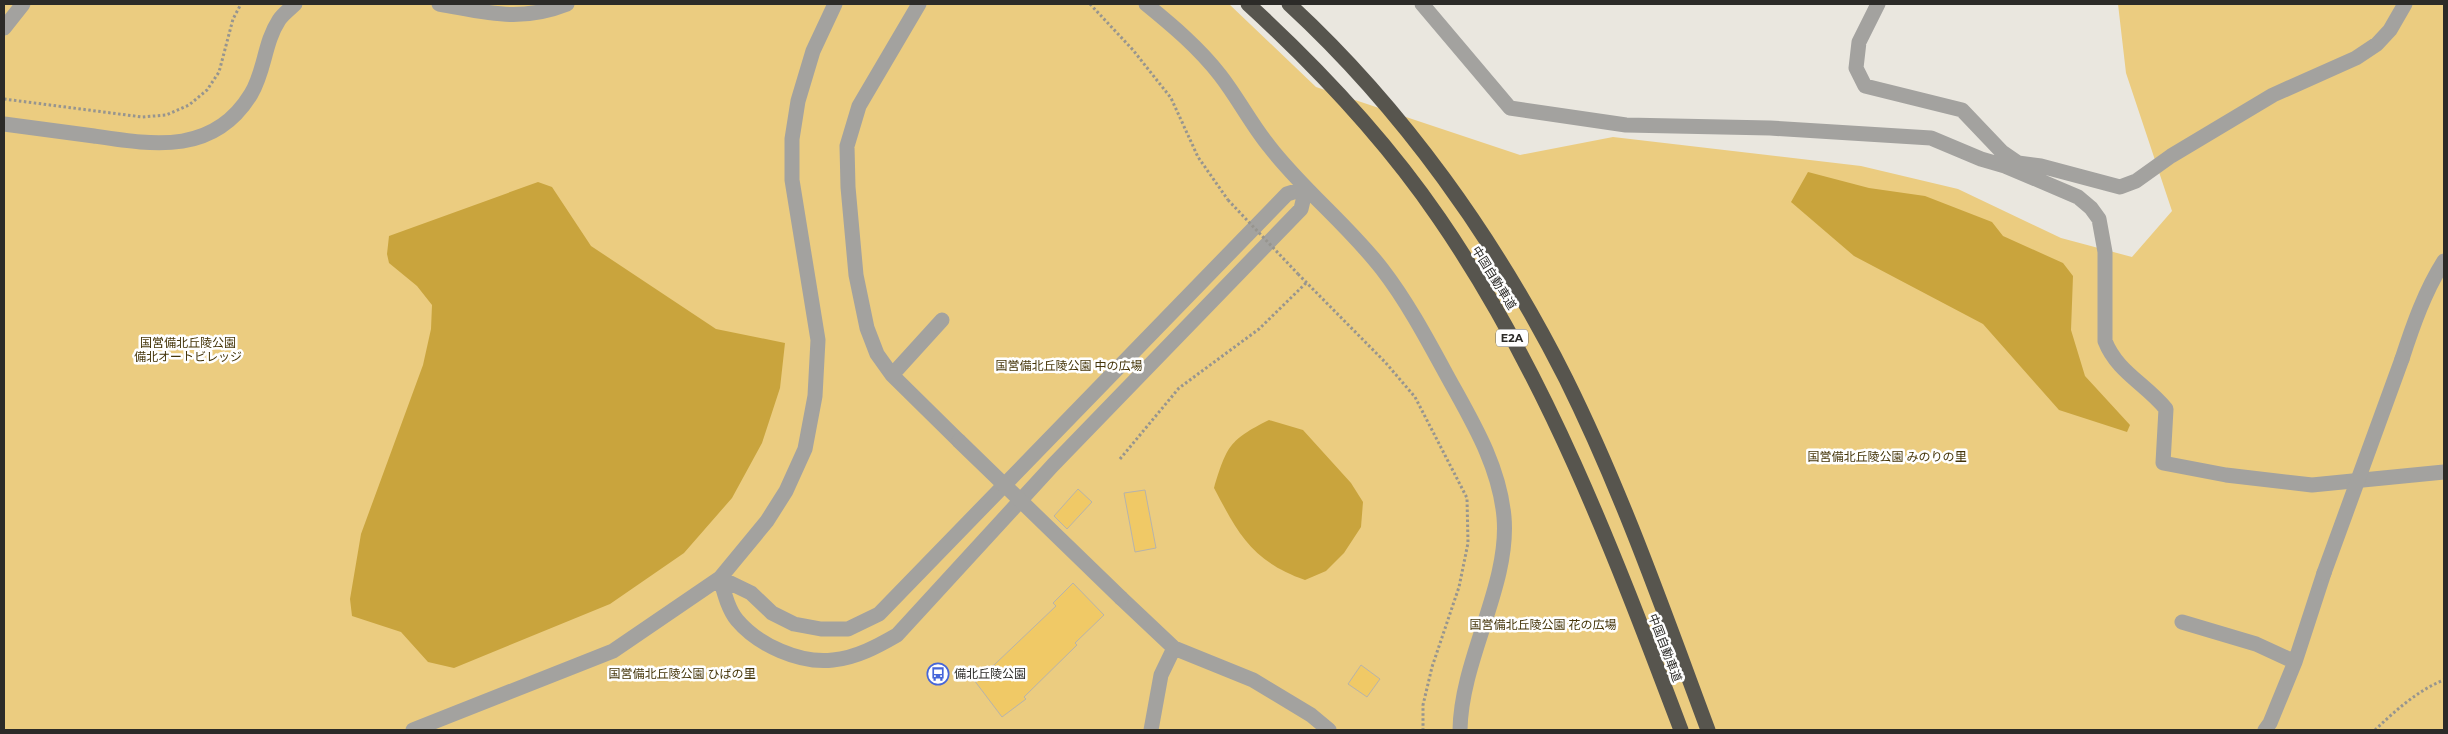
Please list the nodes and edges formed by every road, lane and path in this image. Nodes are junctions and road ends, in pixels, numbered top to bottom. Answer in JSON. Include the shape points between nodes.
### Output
{"nodes":[{"id":1,"x":23,"y":4,"type":"edge"},
{"id":2,"x":241,"y":4,"type":"edge"},
{"id":3,"x":295,"y":4,"type":"edge"},
{"id":4,"x":438,"y":4,"type":"edge"},
{"id":5,"x":567,"y":4,"type":"edge"},
{"id":6,"x":835,"y":4,"type":"edge"},
{"id":7,"x":919,"y":4,"type":"edge"},
{"id":8,"x":1090,"y":4,"type":"edge"},
{"id":9,"x":1146,"y":4,"type":"edge"},
{"id":10,"x":1248,"y":4,"type":"edge"},
{"id":11,"x":1289,"y":4,"type":"edge"},
{"id":12,"x":1422,"y":4,"type":"edge"},
{"id":13,"x":1878,"y":4,"type":"edge"},
{"id":14,"x":2405,"y":4,"type":"edge"},
{"id":15,"x":4,"y":28,"type":"edge"},
{"id":16,"x":4,"y":99,"type":"edge"},
{"id":17,"x":4,"y":124,"type":"edge"},
{"id":18,"x":2012,"y":164,"type":"junction"},
{"id":19,"x":1306,"y":188,"type":"junction"},
{"id":20,"x":2444,"y":261,"type":"edge"},
{"id":21,"x":1306,"y":283,"type":"junction"},
{"id":22,"x":942,"y":320,"type":"dead end"},
{"id":23,"x":892,"y":375,"type":"junction"},
{"id":24,"x":1120,"y":460,"type":"dead end"},
{"id":25,"x":2444,"y":472,"type":"edge"},
{"id":26,"x":720,"y":578,"type":"junction"},
{"id":27,"x":2182,"y":622,"type":"dead end"},
{"id":28,"x":1174,"y":648,"type":"junction"},
{"id":29,"x":2295,"y":662,"type":"junction"},
{"id":30,"x":2444,"y":680,"type":"edge"},
{"id":31,"x":435,"y":726,"type":"edge"},
{"id":32,"x":412,"y":730,"type":"edge"},
{"id":33,"x":1151,"y":730,"type":"edge"},
{"id":34,"x":1329,"y":730,"type":"edge"},
{"id":35,"x":1423,"y":730,"type":"edge"},
{"id":36,"x":1460,"y":730,"type":"edge"},
{"id":37,"x":1680,"y":730,"type":"edge"},
{"id":38,"x":1708,"y":730,"type":"edge"},
{"id":39,"x":2266,"y":730,"type":"edge"},
{"id":40,"x":2376,"y":730,"type":"edge"}],
"edges":[{"from":1,"to":15,"type":"street"},
{"from":2,"to":16,"type":"path","via":[[233,18],[219,72],[207,90],[189,105],[166,115],[142,117]]},
{"from":3,"to":17,"type":"street","via":[[280,20],[252,93],[240,110],[198,138],[172,144],[140,143]]},
{"from":4,"to":5,"type":"street","via":[[511,16]]},
{"from":6,"to":26,"type":"street","via":[[813,51],[798,101],[792,139],[792,180],[818,340],[814,405],[804,449],[786,491],[767,522]]},
{"from":7,"to":23,"type":"street","via":[[859,106],[847,146],[856,274],[866,328],[877,354]]},
{"from":8,"to":21,"type":"path","bridge":true,"via":[[1133,50],[1170,98],[1198,157],[1228,200]]},
{"from":9,"to":19,"type":"street","via":[[1187,37],[1220,76],[1268,146]]},
{"from":10,"to":37,"type":"highway","name":"中国自動車道","number":"E2A","via":[[1304,55],[1376,135],[1439,218],[1498,314],[1540,390],[1578,470],[1618,564]]},
{"from":11,"to":38,"type":"highway","name":"中国自動車道","number":"E2A","via":[[1324,37],[1398,120],[1463,206],[1522,299],[1604,460]]},
{"from":12,"to":18,"type":"street","via":[[1510,108],[1626,125],[1770,128],[1931,138],[1982,159]]},
{"from":13,"to":18,"type":"street","via":[[1859,42],[1856,68],[1865,86],[1962,110]]},
{"from":14,"to":18,"type":"street","via":[[2390,30],[2377,44],[2356,58],[2273,95],[2171,156],[2136,181],[2120,186],[2041,166]]},
{"from":18,"to":25,"type":"street","via":[[2078,197],[2099,219],[2105,252],[2105,341],[2118,365],[2166,409],[2164,463],[2312,485]]},
{"from":19,"to":26,"type":"street","via":[[1287,194],[879,614],[848,629],[794,624],[772,613],[751,593]]},
{"from":19,"to":26,"type":"street","via":[[1301,209],[1053,465],[897,635],[872,649],[833,660],[791,656],[759,639],[736,619]]},
{"from":19,"to":36,"type":"street","via":[[1340,221],[1382,270],[1428,341],[1489,452],[1500,489],[1504,519],[1502,555],[1470,667]]},
{"from":20,"to":29,"type":"street","bridge":true,"via":[[2414,322]]},
{"from":21,"to":24,"type":"path","via":[[1259,329],[1179,388]]},
{"from":21,"to":35,"type":"path","via":[[1385,362],[1415,397],[1467,498],[1468,543],[1459,586],[1423,705]]},
{"from":22,"to":23,"type":"street"},
{"from":23,"to":28,"type":"street","bridge":true},
{"from":26,"to":31,"type":"street","via":[[613,651]]},
{"from":27,"to":29,"type":"street","via":[[2256,644]]},
{"from":28,"to":33,"type":"street","via":[[1162,675]]},
{"from":28,"to":34,"type":"street","via":[[1253,680],[1311,715]]},
{"from":29,"to":39,"type":"street"},
{"from":30,"to":40,"type":"path","via":[[2418,694]]},
{"from":31,"to":32,"type":"street"}]}
